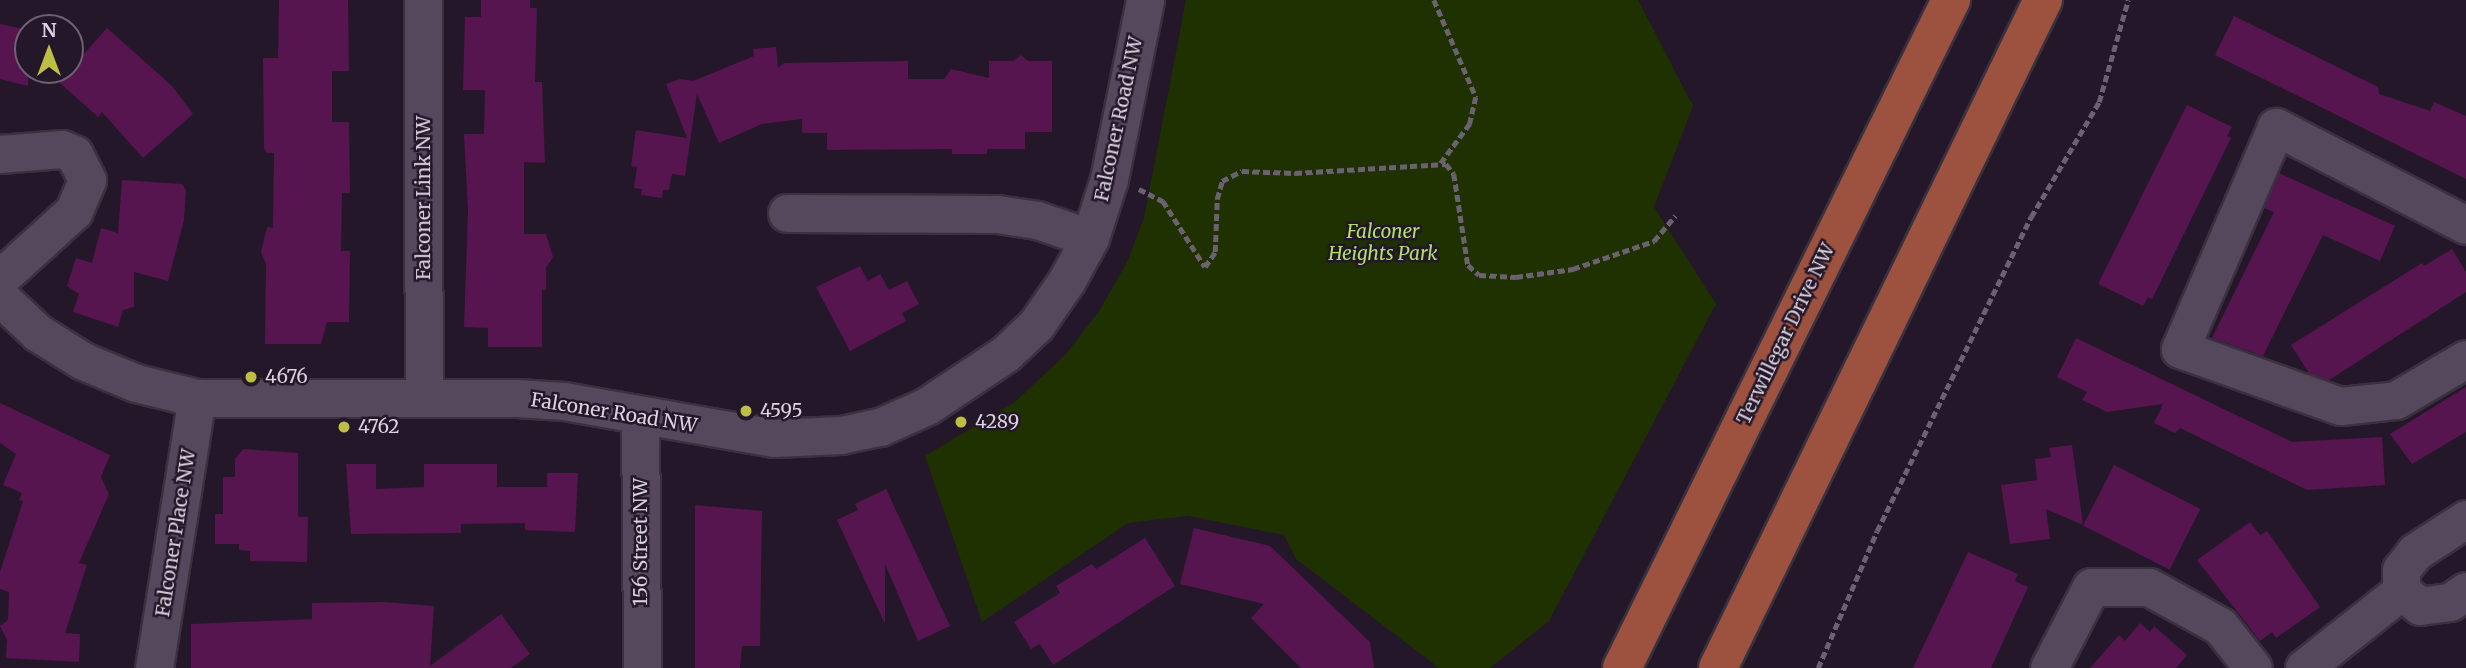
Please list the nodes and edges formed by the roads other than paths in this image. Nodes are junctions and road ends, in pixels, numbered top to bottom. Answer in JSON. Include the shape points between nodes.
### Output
{"nodes":[{"id":1,"x":423,"y":0,"type":"edge"},
{"id":2,"x":1144,"y":0,"type":"edge"},
{"id":3,"x":1951,"y":0,"type":"edge"},
{"id":4,"x":2043,"y":0,"type":"edge"},
{"id":5,"x":0,"y":154,"type":"edge"},
{"id":6,"x":787,"y":213,"type":"dead end"},
{"id":7,"x":2466,"y":225,"type":"edge"},
{"id":8,"x":1090,"y":237,"type":"junction"},
{"id":9,"x":0,"y":278,"type":"edge"},
{"id":10,"x":0,"y":298,"type":"edge"},
{"id":11,"x":2466,"y":359,"type":"edge"},
{"id":12,"x":424,"y":396,"type":"junction"},
{"id":13,"x":197,"y":398,"type":"junction"},
{"id":14,"x":640,"y":416,"type":"junction"},
{"id":15,"x":2466,"y":519,"type":"edge"},
{"id":16,"x":2402,"y":591,"type":"junction"},
{"id":17,"x":2466,"y":592,"type":"edge"},
{"id":18,"x":2318,"y":663,"type":"edge"},
{"id":19,"x":154,"y":668,"type":"edge"},
{"id":20,"x":642,"y":668,"type":"edge"},
{"id":21,"x":1622,"y":668,"type":"edge"},
{"id":22,"x":1717,"y":668,"type":"edge"},
{"id":23,"x":2049,"y":668,"type":"edge"},
{"id":24,"x":2253,"y":668,"type":"edge"}],
"edges":[{"from":1,"to":12,"type":"street","name":"Falconer Link NW"},
{"from":2,"to":8,"type":"street","name":"Falconer Road NW","via":[[1109,179]]},
{"from":3,"to":21,"type":"main road","name":"Terwillegar Drive NW"},
{"from":4,"to":22,"type":"main road"},
{"from":5,"to":9,"type":"street","via":[[62,149],[74,153],[87,180],[74,211]]},
{"from":6,"to":8,"type":"street","via":[[997,214],[1037,220]]},
{"from":7,"to":11,"type":"street","via":[[2276,127],[2180,349],[2340,407],[2396,400]]},
{"from":8,"to":14,"type":"street","name":"Falconer Road NW","via":[[1036,325],[1005,354],[927,407],[880,426],[841,435],[775,438]]},
{"from":10,"to":13,"type":"street","name":"Falconer Road NW","via":[[38,333],[83,361],[136,383]]},
{"from":12,"to":13,"type":"street","name":"Falconer Road NW"},
{"from":12,"to":14,"type":"street","name":"Falconer Road NW","via":[[564,401]]},
{"from":13,"to":19,"type":"street","name":"Falconer Place NW"},
{"from":14,"to":20,"type":"street","name":"156 Street NW"},
{"from":15,"to":16,"type":"street","via":[[2415,552],[2402,570]]},
{"from":16,"to":17,"type":"street","via":[[2420,606],[2435,606]]},
{"from":16,"to":18,"type":"street"},
{"from":23,"to":24,"type":"street","via":[[2091,587],[2149,587],[2220,626]]}]}
